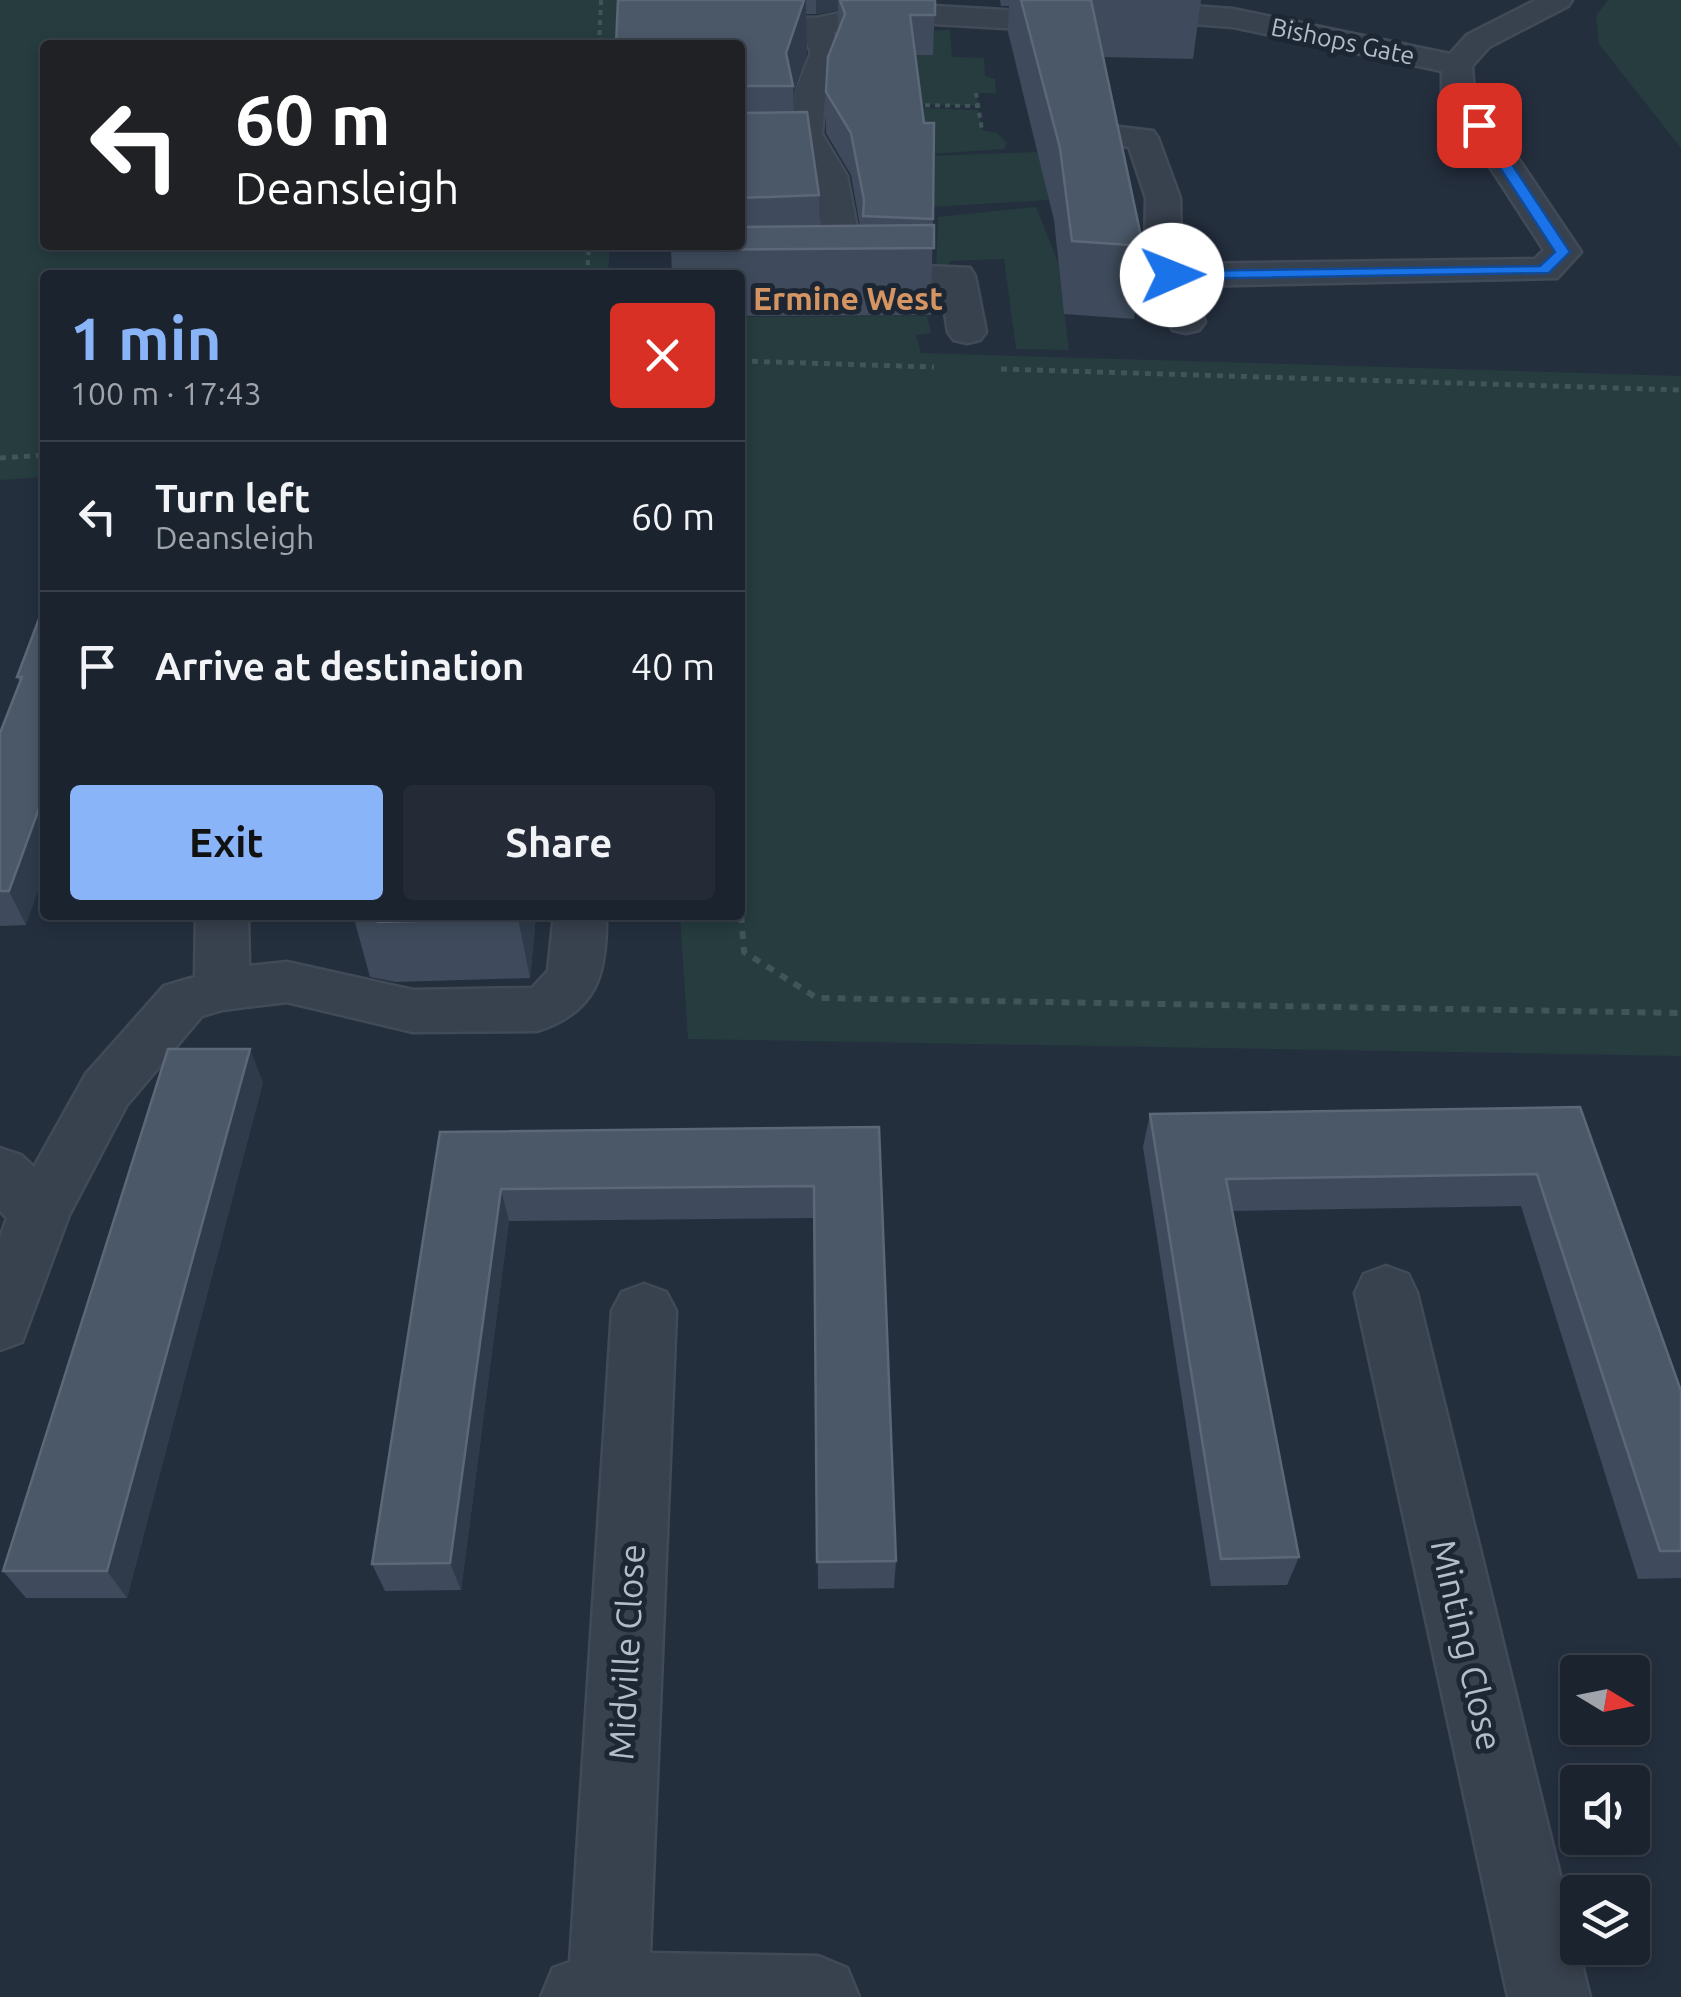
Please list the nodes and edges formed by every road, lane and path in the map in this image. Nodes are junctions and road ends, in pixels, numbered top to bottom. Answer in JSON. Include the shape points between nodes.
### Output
{"nodes":[{"id":1,"x":601,"y":0,"type":"edge"},
{"id":2,"x":1558,"y":0,"type":"edge"},
{"id":3,"x":1339,"y":11,"type":"dead end"},
{"id":4,"x":709,"y":23,"type":"edge"},
{"id":5,"x":816,"y":26,"type":"junction"},
{"id":6,"x":1311,"y":34,"type":"junction"},
{"id":7,"x":598,"y":40,"type":"edge"},
{"id":8,"x":1457,"y":65,"type":"junction"},
{"id":9,"x":976,"y":93,"type":"dead end"},
{"id":10,"x":808,"y":104,"type":"junction"},
{"id":11,"x":1141,"y":138,"type":"dead end"},
{"id":12,"x":1172,"y":275,"type":"junction"},
{"id":13,"x":1186,"y":322,"type":"dead end"},
{"id":14,"x":966,"y":332,"type":"dead end"},
{"id":15,"x":745,"y":361,"type":"edge"},
{"id":16,"x":936,"y":367,"type":"dead end"},
{"id":17,"x":995,"y":369,"type":"dead end"},
{"id":18,"x":1681,"y":390,"type":"edge"},
{"id":19,"x":40,"y":456,"type":"edge"},
{"id":20,"x":0,"y":458,"type":"edge"},
{"id":21,"x":221,"y":920,"type":"edge"},
{"id":22,"x":580,"y":920,"type":"edge"},
{"id":23,"x":742,"y":920,"type":"edge"},
{"id":24,"x":202,"y":995,"type":"junction"},
{"id":25,"x":1681,"y":1014,"type":"edge"},
{"id":26,"x":20,"y":1192,"type":"edge"},
{"id":27,"x":1386,"y":1293,"type":"dead end"},
{"id":28,"x":644,"y":1312,"type":"dead end"},
{"id":29,"x":0,"y":1322,"type":"edge"},
{"id":30,"x":595,"y":1995,"type":"edge"},
{"id":31,"x":818,"y":1997,"type":"edge"},
{"id":32,"x":1549,"y":1997,"type":"edge"}],
"edges":[{"from":1,"to":7,"type":"path"},
{"from":2,"to":8,"type":"street","via":[[1478,41]]},
{"from":3,"to":6,"type":"street"},
{"from":4,"to":5,"type":"street","name":"Bishops Gate"},
{"from":5,"to":6,"type":"street","name":"Bishops Gate","via":[[916,14],[1023,20],[1166,13]]},
{"from":5,"to":10,"type":"street","via":[[826,53]]},
{"from":6,"to":8,"type":"street","name":"Bishops Gate"},
{"from":8,"to":12,"type":"street","via":[[1458,93],[1563,252],[1544,270]]},
{"from":9,"to":10,"type":"path","via":[[982,130],[978,106]]},
{"from":10,"to":14,"type":"street","via":[[806,162],[830,176],[830,265],[957,276]]},
{"from":11,"to":12,"type":"street","via":[[1163,198],[1163,246]]},
{"from":12,"to":13,"type":"street"},
{"from":15,"to":16,"type":"path"},
{"from":17,"to":18,"type":"path"},
{"from":19,"to":20,"type":"path"},
{"from":21,"to":24,"type":"street"},
{"from":22,"to":24,"type":"street","via":[[580,969],[556,1003],[537,1010],[413,1011],[287,982]]},
{"from":23,"to":25,"type":"path","via":[[744,952],[816,998]]},
{"from":24,"to":26,"type":"street","via":[[106,1090]]},
{"from":26,"to":29,"type":"street"},
{"from":27,"to":32,"type":"street","name":"Minting Close"},
{"from":28,"to":30,"type":"street","name":"Midville Close"},
{"from":30,"to":31,"type":"street"}]}
